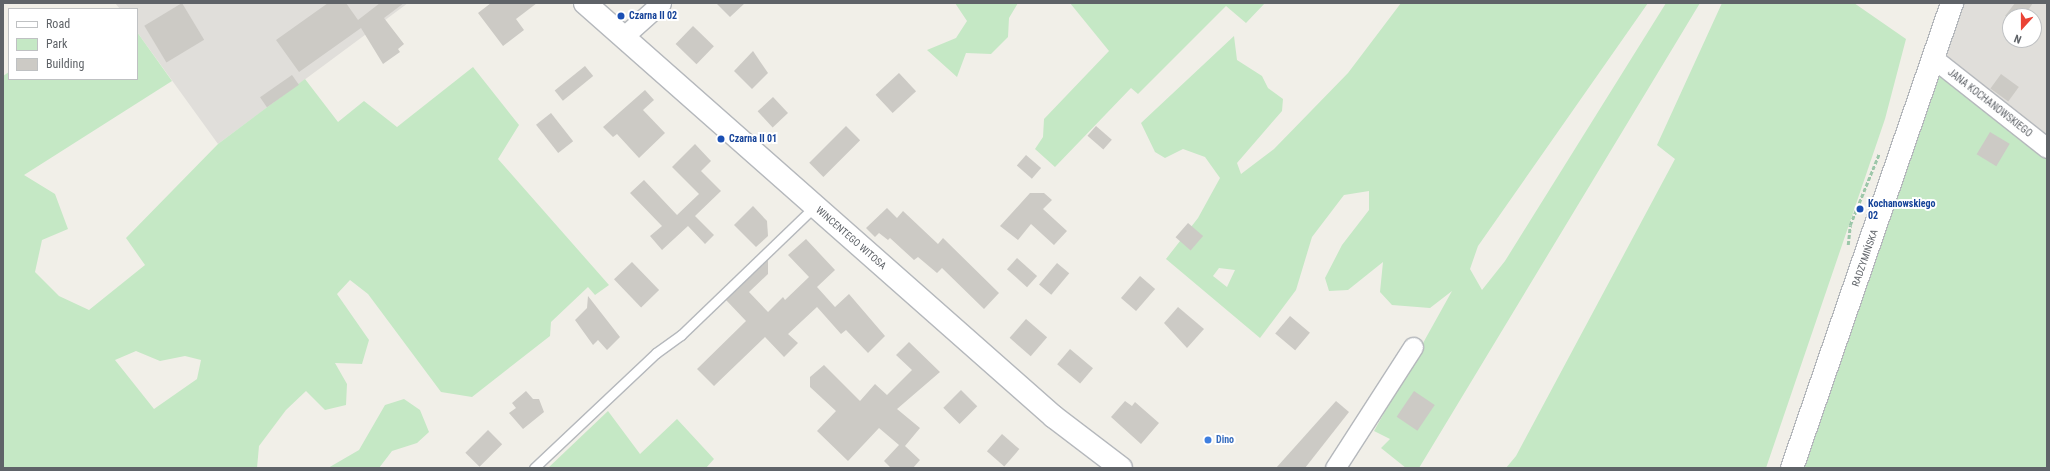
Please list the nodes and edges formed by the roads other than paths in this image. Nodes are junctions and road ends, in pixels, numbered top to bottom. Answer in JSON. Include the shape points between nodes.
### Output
{"nodes":[{"id":1,"x":585,"y":3,"type":"edge"},
{"id":2,"x":661,"y":3,"type":"edge"},
{"id":3,"x":1952,"y":3,"type":"edge"},
{"id":4,"x":623,"y":37,"type":"junction"},
{"id":5,"x":1933,"y":58,"type":"junction"},
{"id":6,"x":2047,"y":148,"type":"edge"},
{"id":7,"x":815,"y":206,"type":"junction"},
{"id":8,"x":1413,"y":347,"type":"dead end"},
{"id":9,"x":534,"y":468,"type":"edge"},
{"id":10,"x":1121,"y":468,"type":"edge"},
{"id":11,"x":1335,"y":468,"type":"edge"},
{"id":12,"x":1792,"y":468,"type":"edge"}],
"edges":[{"from":1,"to":4,"type":"main road","name":"WINCENTEGO WITOSA"},
{"from":2,"to":4,"type":"street"},
{"from":3,"to":5,"type":"main road","name":"RADZYMIŃSKA"},
{"from":4,"to":7,"type":"main road","name":"WINCENTEGO WITOSA"},
{"from":5,"to":6,"type":"street","name":"JANA KOCHANOWSKIEGO"},
{"from":5,"to":12,"type":"main road","name":"RADZYMIŃSKA"},
{"from":7,"to":9,"type":"lane","via":[[681,335],[656,353]]},
{"from":7,"to":10,"type":"main road","name":"WINCENTEGO WITOSA","via":[[1048,412]]},
{"from":8,"to":11,"type":"street"}]}
